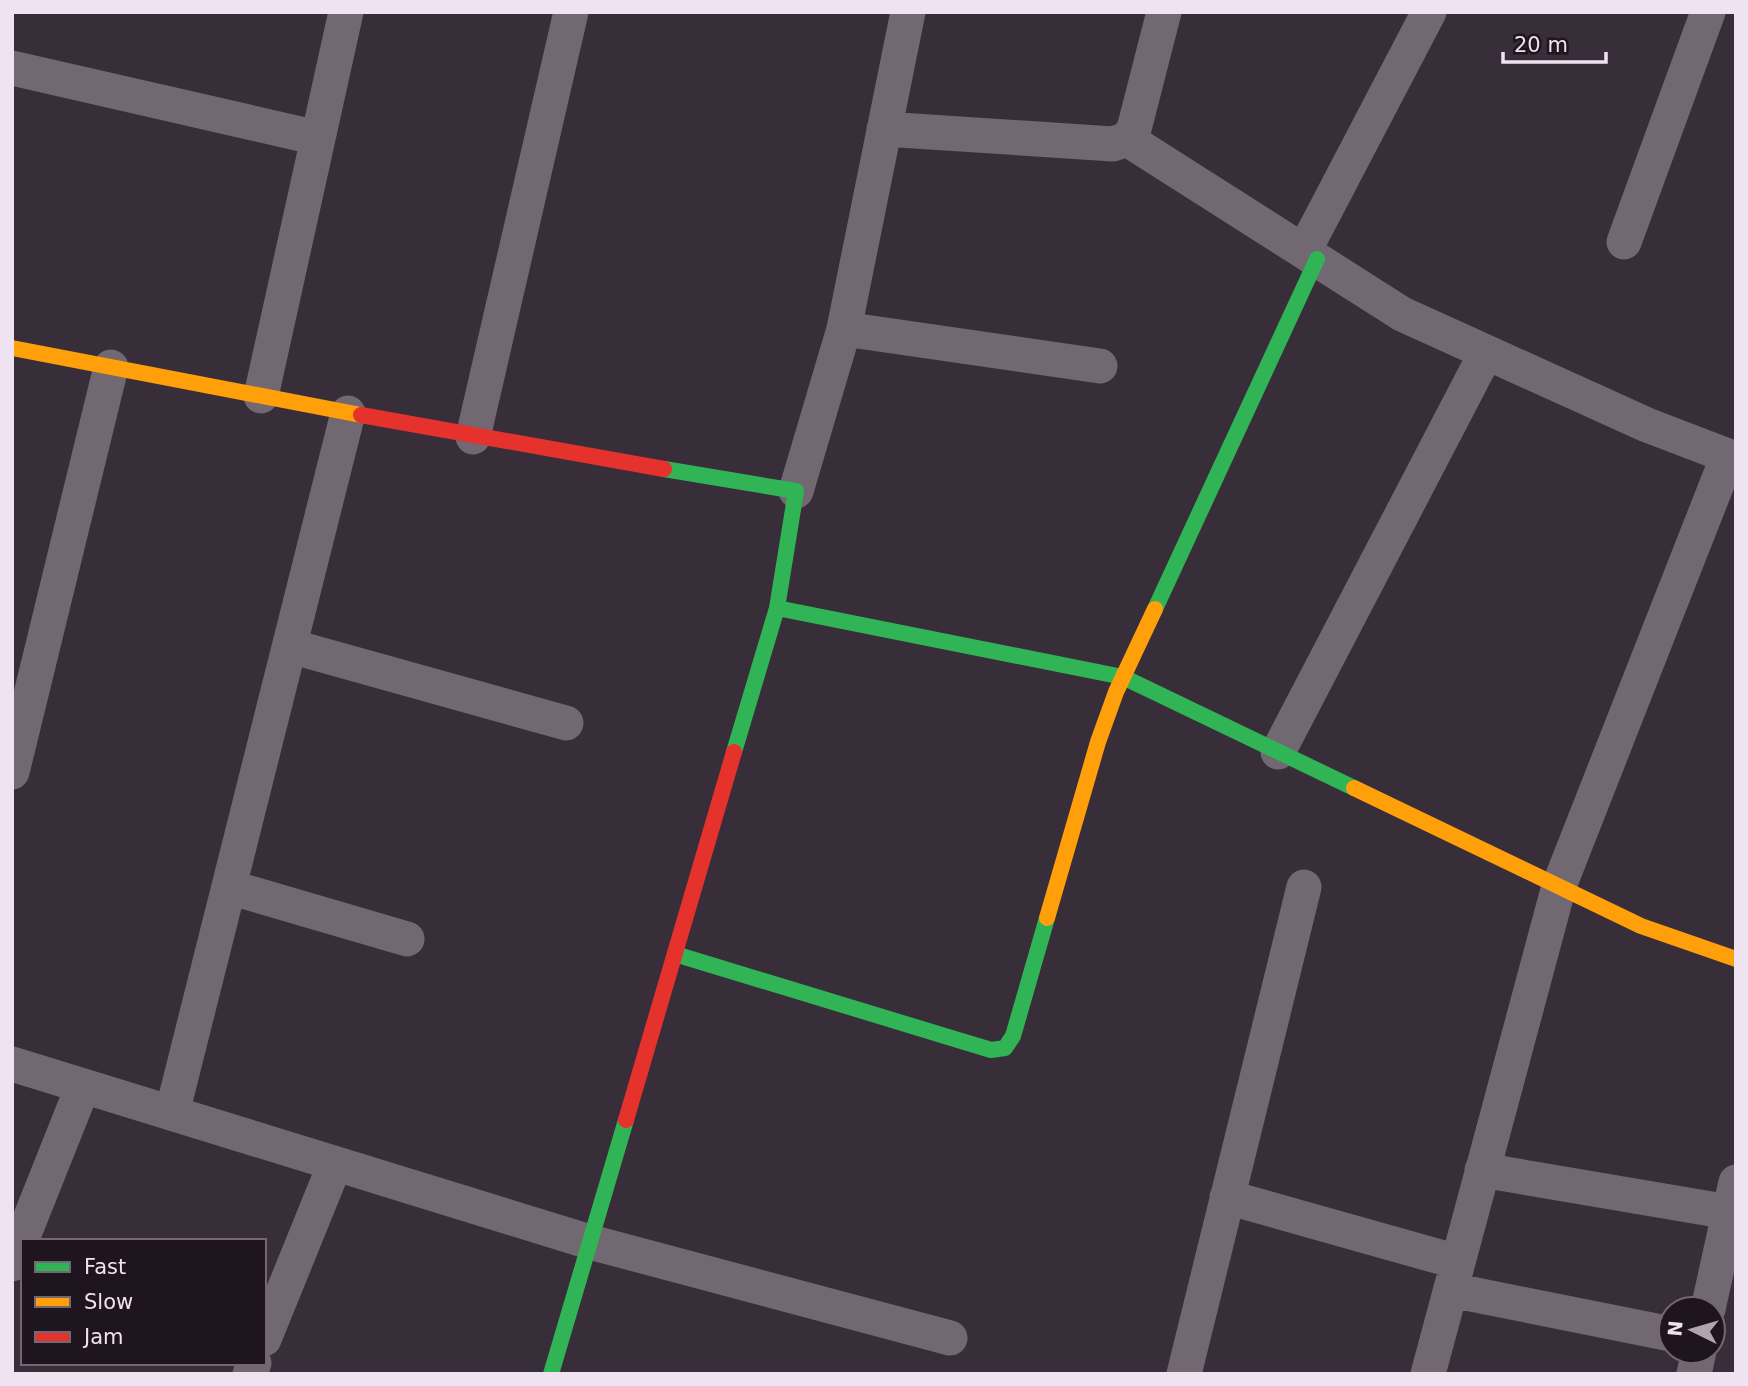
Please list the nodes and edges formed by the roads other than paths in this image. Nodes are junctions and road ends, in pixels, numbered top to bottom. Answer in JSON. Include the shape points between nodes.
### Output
{"nodes":[{"id":1,"x":346,"y":12,"type":"edge"},
{"id":2,"x":571,"y":12,"type":"edge"},
{"id":3,"x":908,"y":12,"type":"edge"},
{"id":4,"x":1164,"y":12,"type":"edge"},
{"id":5,"x":1429,"y":12,"type":"edge"},
{"id":6,"x":1708,"y":12,"type":"edge"},
{"id":7,"x":12,"y":68,"type":"edge"},
{"id":8,"x":884,"y":130,"type":"junction"},
{"id":9,"x":318,"y":138,"type":"junction"},
{"id":10,"x":1126,"y":139,"type":"junction"},
{"id":11,"x":1624,"y":242,"type":"dead end"},
{"id":12,"x":1310,"y":255,"type":"junction"},
{"id":13,"x":844,"y":329,"type":"junction"},
{"id":14,"x":12,"y":348,"type":"edge"},
{"id":15,"x":1486,"y":353,"type":"junction"},
{"id":16,"x":1100,"y":366,"type":"dead end"},
{"id":17,"x":111,"y":367,"type":"junction"},
{"id":18,"x":261,"y":396,"type":"junction"},
{"id":19,"x":343,"y":435,"type":"junction"},
{"id":20,"x":473,"y":437,"type":"junction"},
{"id":21,"x":1732,"y":458,"type":"edge"},
{"id":22,"x":795,"y":502,"type":"junction"},
{"id":23,"x":777,"y":608,"type":"junction"},
{"id":24,"x":290,"y":646,"type":"junction"},
{"id":25,"x":1120,"y":685,"type":"junction"},
{"id":26,"x":566,"y":723,"type":"dead end"},
{"id":27,"x":1278,"y":751,"type":"junction"},
{"id":28,"x":12,"y":772,"type":"edge"},
{"id":29,"x":229,"y":887,"type":"junction"},
{"id":30,"x":1304,"y":887,"type":"dead end"},
{"id":31,"x":1555,"y":901,"type":"junction"},
{"id":32,"x":407,"y":939,"type":"dead end"},
{"id":33,"x":675,"y":954,"type":"junction"},
{"id":34,"x":1736,"y":959,"type":"edge"},
{"id":35,"x":12,"y":1064,"type":"edge"},
{"id":36,"x":83,"y":1086,"type":"junction"},
{"id":37,"x":172,"y":1114,"type":"junction"},
{"id":38,"x":335,"y":1164,"type":"junction"},
{"id":39,"x":1482,"y":1170,"type":"junction"},
{"id":40,"x":1227,"y":1197,"type":"junction"},
{"id":41,"x":1733,"y":1197,"type":"edge"},
{"id":42,"x":22,"y":1239,"type":"edge"},
{"id":43,"x":21,"y":1241,"type":"edge"},
{"id":44,"x":590,"y":1242,"type":"junction"},
{"id":45,"x":12,"y":1264,"type":"edge"},
{"id":46,"x":1454,"y":1276,"type":"junction"},
{"id":47,"x":1711,"y":1295,"type":"edge"},
{"id":48,"x":1657,"y":1330,"type":"edge"},
{"id":49,"x":266,"y":1334,"type":"edge"},
{"id":50,"x":950,"y":1338,"type":"dead end"},
{"id":51,"x":551,"y":1374,"type":"edge"},
{"id":52,"x":1184,"y":1374,"type":"edge"},
{"id":53,"x":1428,"y":1374,"type":"edge"}],
"edges":[{"from":1,"to":9,"type":"street"},
{"from":2,"to":20,"type":"street"},
{"from":3,"to":8,"type":"street"},
{"from":4,"to":10,"type":"street","via":[[1134,129]]},
{"from":5,"to":12,"type":"street"},
{"from":6,"to":11,"type":"street"},
{"from":7,"to":9,"type":"street"},
{"from":8,"to":10,"type":"street","via":[[1113,144]]},
{"from":8,"to":13,"type":"street"},
{"from":9,"to":18,"type":"street"},
{"from":10,"to":12,"type":"street"},
{"from":12,"to":15,"type":"street","via":[[1402,314]]},
{"from":12,"to":25,"type":"street"},
{"from":13,"to":16,"type":"street"},
{"from":13,"to":22,"type":"street"},
{"from":14,"to":17,"type":"street"},
{"from":15,"to":21,"type":"street"},
{"from":15,"to":27,"type":"street"},
{"from":17,"to":18,"type":"street"},
{"from":17,"to":28,"type":"street"},
{"from":18,"to":19,"type":"street"},
{"from":19,"to":20,"type":"street"},
{"from":19,"to":24,"type":"street"},
{"from":20,"to":22,"type":"street"},
{"from":21,"to":31,"type":"street"},
{"from":22,"to":23,"type":"street"},
{"from":23,"to":25,"type":"street"},
{"from":23,"to":33,"type":"street"},
{"from":24,"to":26,"type":"street"},
{"from":24,"to":29,"type":"street"},
{"from":25,"to":27,"type":"street"},
{"from":25,"to":33,"type":"street","via":[[1098,742],[1013,1036],[1005,1048],[991,1050]]},
{"from":27,"to":31,"type":"street"},
{"from":29,"to":32,"type":"street"},
{"from":29,"to":37,"type":"street"},
{"from":30,"to":40,"type":"street"},
{"from":31,"to":34,"type":"street"},
{"from":31,"to":39,"type":"street"},
{"from":33,"to":44,"type":"street"},
{"from":35,"to":36,"type":"street"},
{"from":36,"to":37,"type":"street"},
{"from":36,"to":42,"type":"street"},
{"from":37,"to":38,"type":"street"},
{"from":38,"to":44,"type":"street"},
{"from":38,"to":49,"type":"street"},
{"from":39,"to":41,"type":"street"},
{"from":39,"to":46,"type":"street"},
{"from":40,"to":46,"type":"street"},
{"from":40,"to":52,"type":"street"},
{"from":41,"to":47,"type":"street"},
{"from":43,"to":45,"type":"street"},
{"from":44,"to":50,"type":"street"},
{"from":44,"to":51,"type":"street"},
{"from":46,"to":48,"type":"street"},
{"from":46,"to":53,"type":"street"}]}
